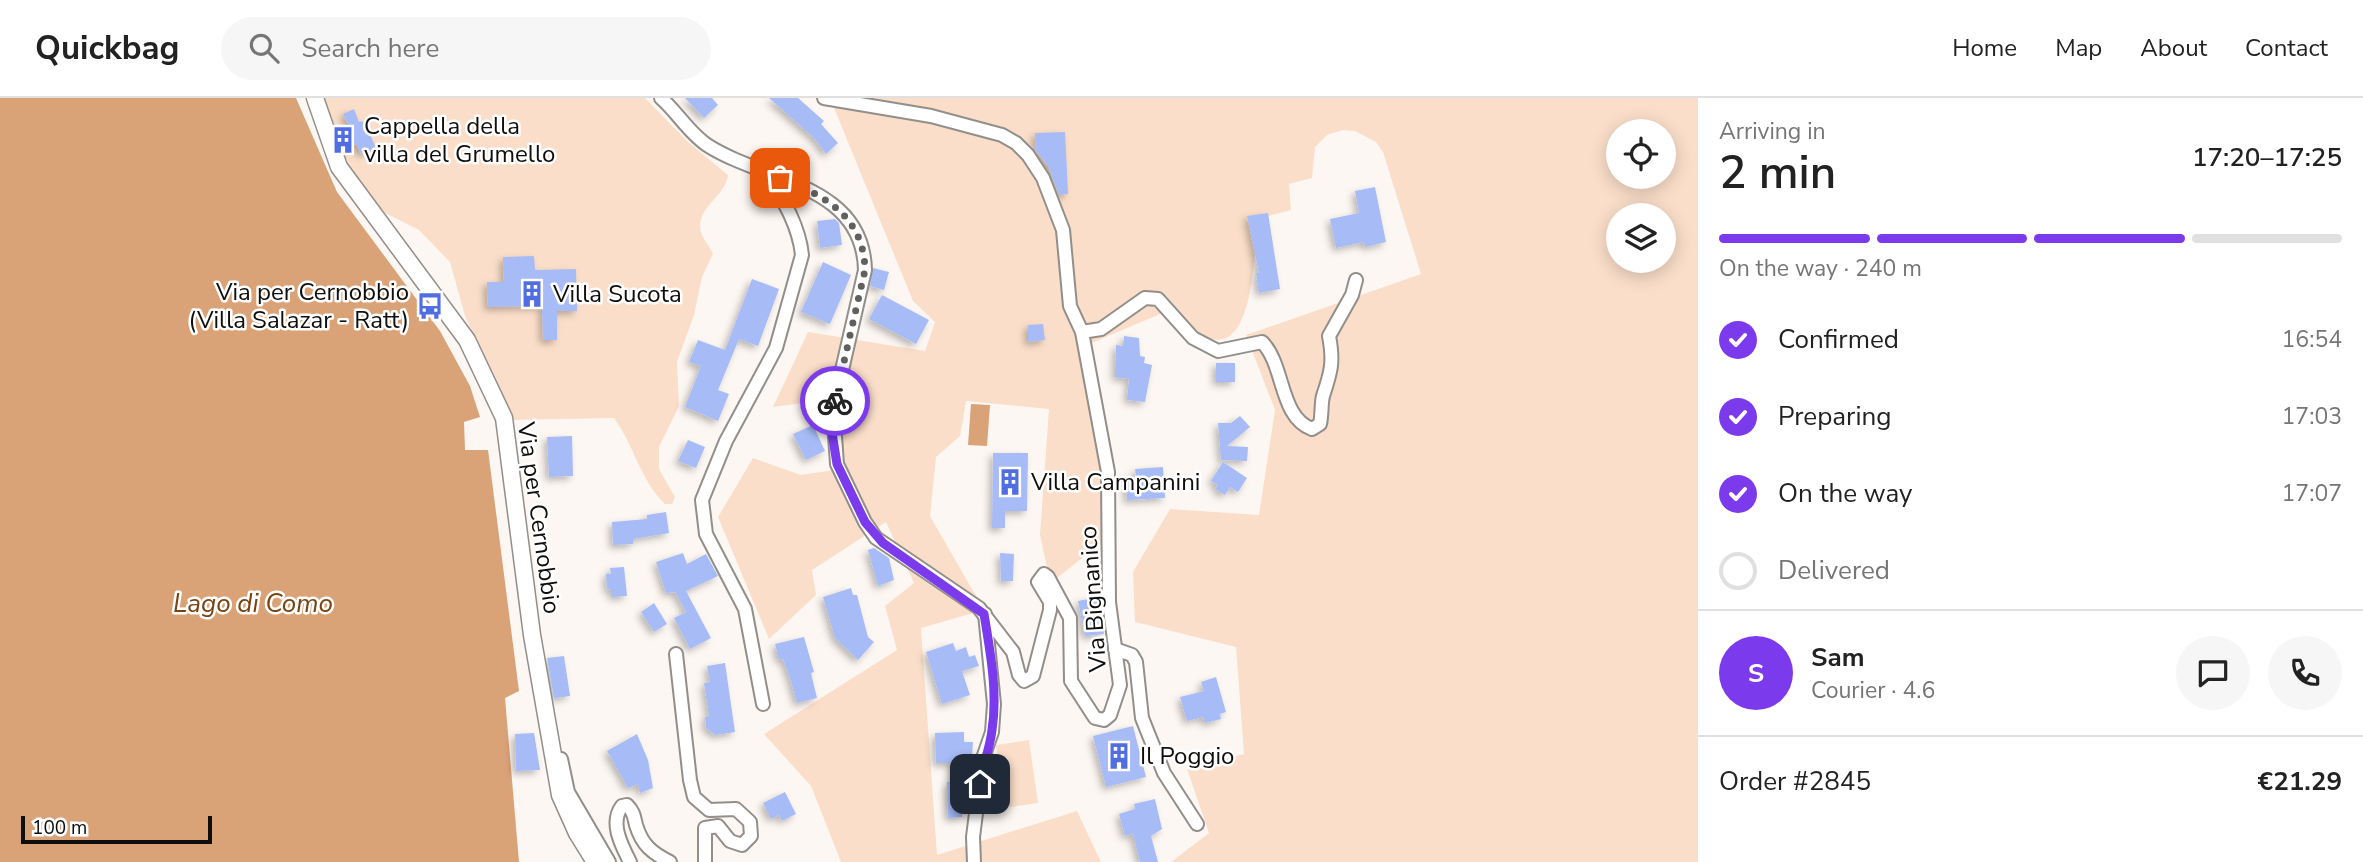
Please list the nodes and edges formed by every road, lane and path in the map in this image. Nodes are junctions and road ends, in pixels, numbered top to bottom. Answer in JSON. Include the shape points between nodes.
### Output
{"nodes":[{"id":1,"x":315,"y":98,"type":"edge"},
{"id":2,"x":661,"y":98,"type":"edge"},
{"id":3,"x":824,"y":98,"type":"edge"},
{"id":4,"x":767,"y":173,"type":"junction"},
{"id":5,"x":1356,"y":279,"type":"dead end"},
{"id":6,"x":1082,"y":332,"type":"junction"},
{"id":7,"x":984,"y":614,"type":"junction"},
{"id":8,"x":1115,"y":649,"type":"junction"},
{"id":9,"x":677,"y":654,"type":"dead end"},
{"id":10,"x":763,"y":704,"type":"dead end"},
{"id":11,"x":544,"y":707,"type":"junction"},
{"id":12,"x":1197,"y":824,"type":"dead end"},
{"id":13,"x":595,"y":862,"type":"edge"},
{"id":14,"x":609,"y":862,"type":"edge"},
{"id":15,"x":630,"y":862,"type":"edge"},
{"id":16,"x":670,"y":862,"type":"edge"},
{"id":17,"x":705,"y":862,"type":"edge"},
{"id":18,"x":974,"y":862,"type":"edge"}],
"edges":[{"from":1,"to":11,"type":"main road","name":"Via per Cernobbio","via":[[339,167],[467,340],[504,418]]},
{"from":2,"to":4,"type":"street","name":"Via Bignanico","via":[[704,143]]},
{"from":3,"to":6,"type":"street","name":"Via Bignanico","via":[[966,124],[1016,143],[1043,178],[1063,230],[1070,306]]},
{"from":4,"to":7,"type":"street","name":"Via Bignanico","via":[[836,206],[853,226],[865,252],[865,270],[833,409],[834,451],[846,485],[876,538]]},
{"from":4,"to":10,"type":"street","via":[[785,202],[802,255],[776,348],[726,441],[702,500],[706,534],[745,609]]},
{"from":5,"to":6,"type":"street","via":[[1329,336],[1331,379],[1322,399],[1320,424],[1312,429],[1301,425],[1294,415],[1272,352],[1262,342],[1218,351],[1193,338],[1158,299],[1145,298],[1101,329]]},
{"from":6,"to":8,"type":"street","name":"Via Bignanico","via":[[1108,472],[1108,578]]},
{"from":7,"to":8,"type":"street","name":"Via Bignanico","via":[[1013,652],[1018,675],[1029,681],[1050,603],[1039,578],[1044,574],[1070,618],[1071,681],[1099,721],[1110,715],[1120,685]]},
{"from":7,"to":18,"type":"street","via":[[994,704],[992,732],[983,758]]},
{"from":8,"to":12,"type":"street","via":[[1132,655],[1136,662],[1142,718],[1164,773]]},
{"from":9,"to":17,"type":"street","via":[[694,797],[709,810],[736,808],[750,822],[751,836],[742,845],[730,841],[718,826],[705,828]]},
{"from":11,"to":13,"type":"main road","name":"Via per Cernobbio","via":[[560,795]]},
{"from":11,"to":14,"type":"street","via":[[550,706],[553,716],[568,792]]},
{"from":15,"to":16,"type":"street","via":[[618,835],[617,812],[627,805],[651,852]]}]}
